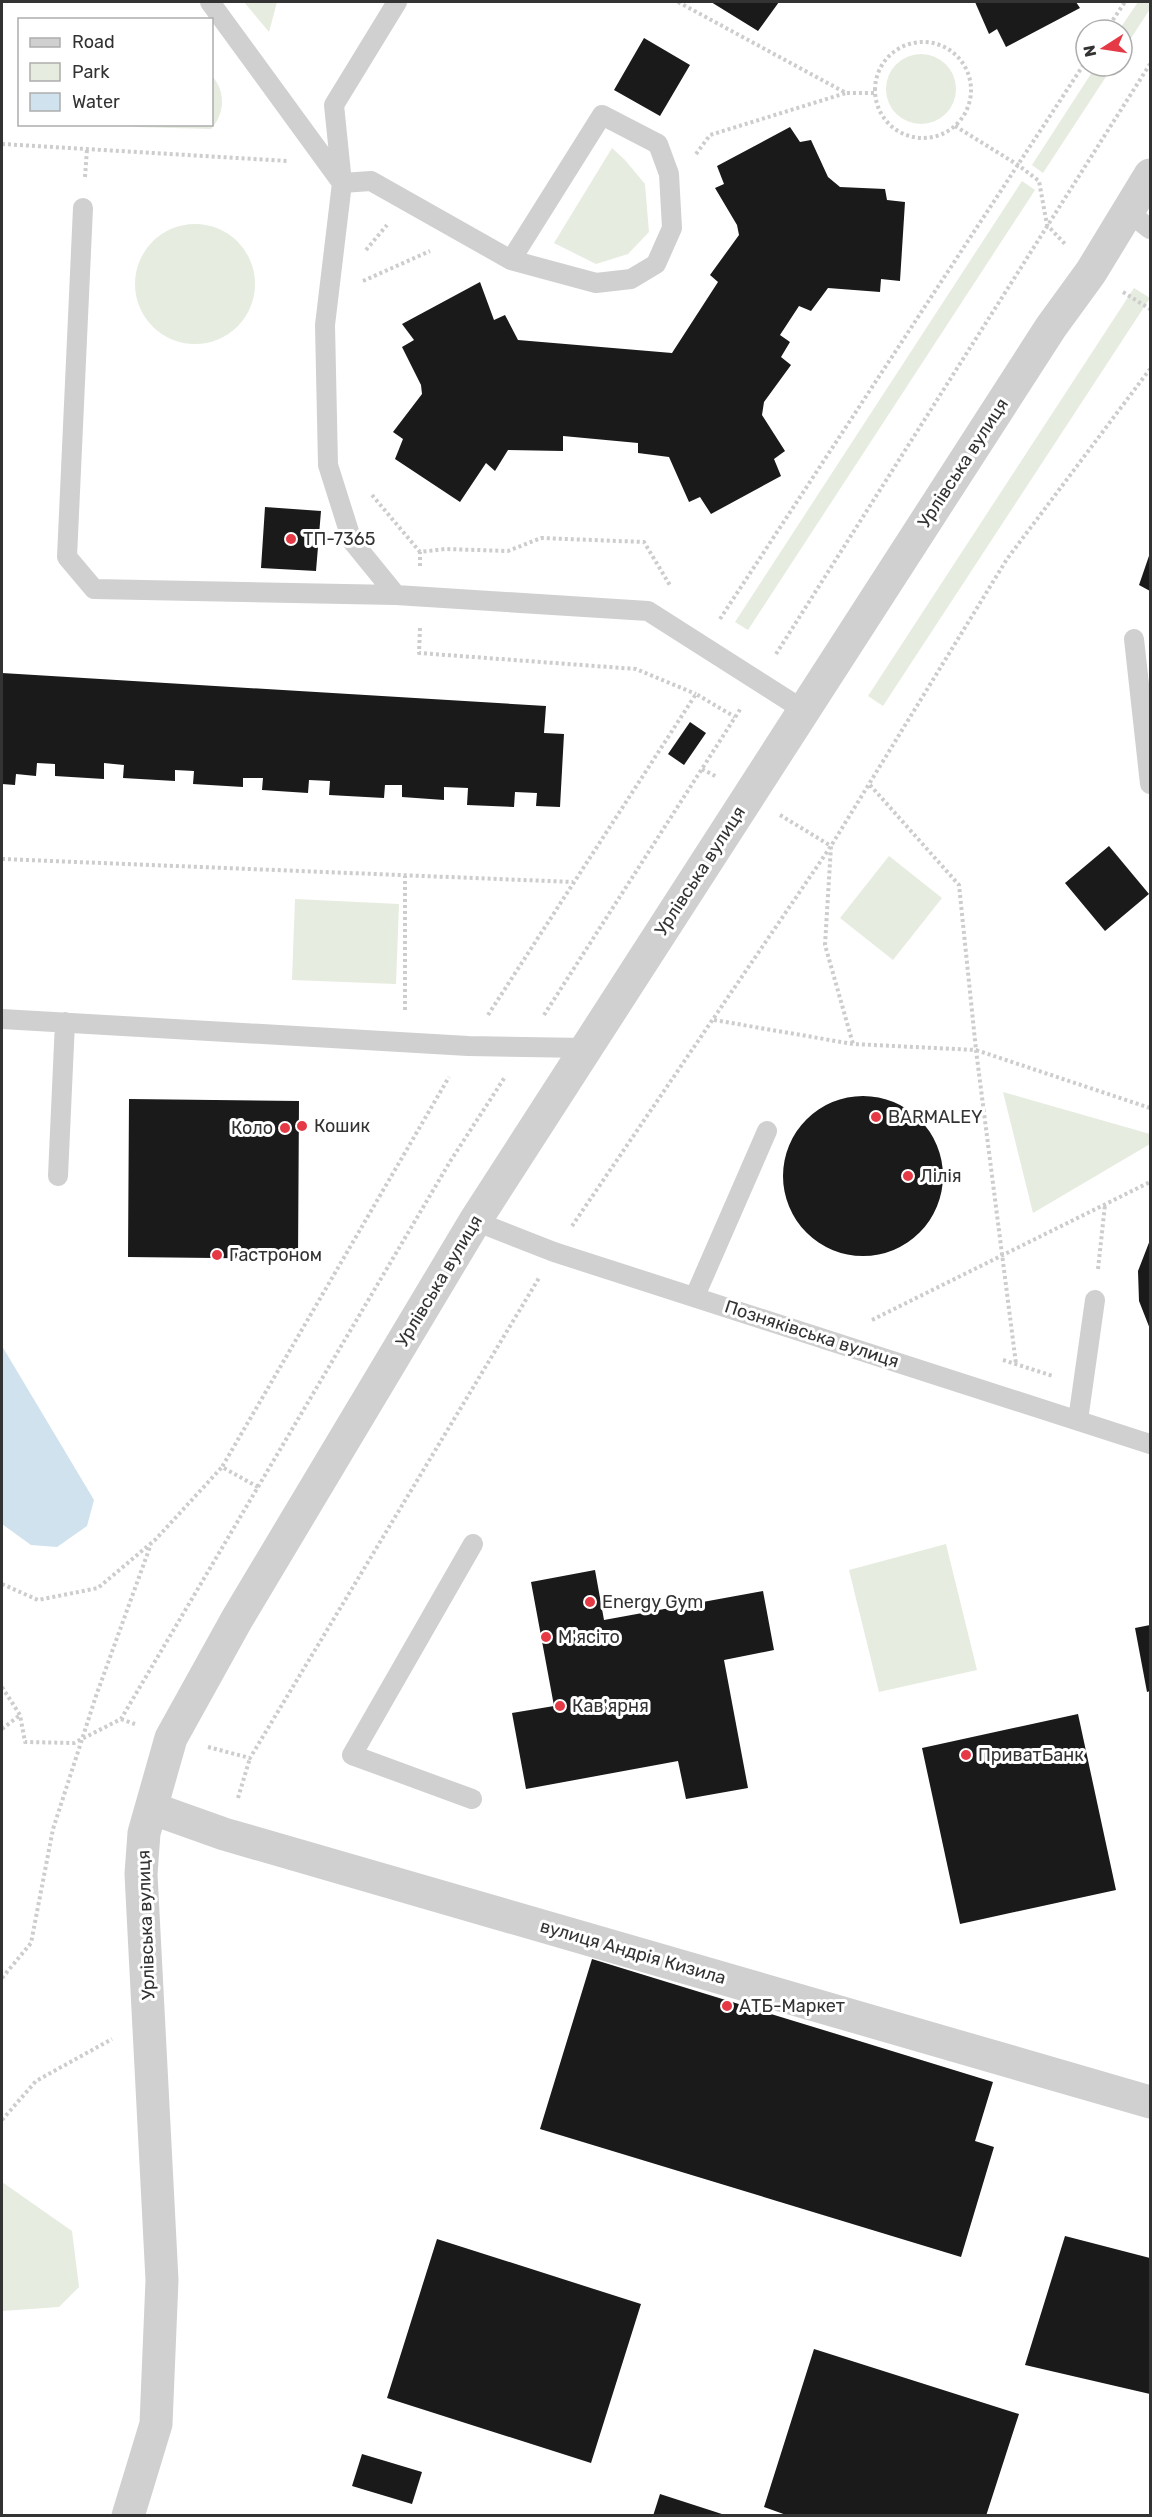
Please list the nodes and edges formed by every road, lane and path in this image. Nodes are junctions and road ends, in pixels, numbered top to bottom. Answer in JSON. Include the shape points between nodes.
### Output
{"nodes":[{"id":1,"x":210,"y":2,"type":"edge"},
{"id":2,"x":397,"y":2,"type":"edge"},
{"id":3,"x":678,"y":2,"type":"edge"},
{"id":4,"x":1125,"y":2,"type":"edge"},
{"id":5,"x":1114,"y":18,"type":"edge"},
{"id":6,"x":1150,"y":64,"type":"edge"},
{"id":7,"x":1075,"y":78,"type":"edge"},
{"id":8,"x":875,"y":93,"type":"junction"},
{"id":9,"x":955,"y":126,"type":"junction"},
{"id":10,"x":2,"y":144,"type":"edge"},
{"id":11,"x":1018,"y":165,"type":"junction"},
{"id":12,"x":1150,"y":175,"type":"edge"},
{"id":13,"x":342,"y":183,"type":"junction"},
{"id":14,"x":83,"y":208,"type":"dead end"},
{"id":15,"x":1139,"y":220,"type":"edge"},
{"id":16,"x":390,"y":222,"type":"dead end"},
{"id":17,"x":1047,"y":225,"type":"junction"},
{"id":18,"x":437,"y":247,"type":"dead end"},
{"id":19,"x":365,"y":251,"type":"dead end"},
{"id":20,"x":511,"y":260,"type":"junction"},
{"id":21,"x":1091,"y":272,"type":"junction"},
{"id":22,"x":358,"y":284,"type":"dead end"},
{"id":23,"x":1150,"y":309,"type":"edge"},
{"id":24,"x":1150,"y":369,"type":"edge"},
{"id":25,"x":368,"y":490,"type":"dead end"},
{"id":26,"x":420,"y":552,"type":"junction"},
{"id":27,"x":674,"y":592,"type":"dead end"},
{"id":28,"x":396,"y":595,"type":"junction"},
{"id":29,"x":420,"y":596,"type":"junction"},
{"id":30,"x":716,"y":624,"type":"dead end"},
{"id":31,"x":1134,"y":639,"type":"dead end"},
{"id":32,"x":759,"y":681,"type":"junction"},
{"id":33,"x":696,"y":694,"type":"junction"},
{"id":34,"x":805,"y":711,"type":"junction"},
{"id":35,"x":735,"y":717,"type":"junction"},
{"id":36,"x":1150,"y":784,"type":"edge"},
{"id":37,"x":870,"y":785,"type":"junction"},
{"id":38,"x":831,"y":846,"type":"junction"},
{"id":39,"x":2,"y":859,"type":"edge"},
{"id":40,"x":405,"y":876,"type":"junction"},
{"id":41,"x":573,"y":882,"type":"junction"},
{"id":42,"x":2,"y":1018,"type":"edge"},
{"id":43,"x":714,"y":1020,"type":"junction"},
{"id":44,"x":65,"y":1022,"type":"junction"},
{"id":45,"x":404,"y":1042,"type":"junction"},
{"id":46,"x":853,"y":1044,"type":"junction"},
{"id":47,"x":468,"y":1046,"type":"junction"},
{"id":48,"x":524,"y":1047,"type":"junction"},
{"id":49,"x":587,"y":1048,"type":"junction"},
{"id":50,"x":976,"y":1050,"type":"junction"},
{"id":51,"x":1150,"y":1108,"type":"edge"},
{"id":52,"x":766,"y":1131,"type":"dead end"},
{"id":53,"x":58,"y":1176,"type":"dead end"},
{"id":54,"x":1150,"y":1182,"type":"edge"},
{"id":55,"x":1105,"y":1204,"type":"dead end"},
{"id":56,"x":475,"y":1221,"type":"junction"},
{"id":57,"x":554,"y":1252,"type":"junction"},
{"id":58,"x":1002,"y":1256,"type":"junction"},
{"id":59,"x":695,"y":1296,"type":"junction"},
{"id":60,"x":1095,"y":1300,"type":"joint"},
{"id":61,"x":864,"y":1324,"type":"dead end"},
{"id":62,"x":1016,"y":1364,"type":"dead end"},
{"id":63,"x":1078,"y":1420,"type":"junction"},
{"id":64,"x":1150,"y":1443,"type":"edge"},
{"id":65,"x":222,"y":1467,"type":"junction"},
{"id":66,"x":258,"y":1487,"type":"junction"},
{"id":67,"x":151,"y":1544,"type":"junction"},
{"id":68,"x":473,"y":1544,"type":"dead end"},
{"id":69,"x":2,"y":1584,"type":"edge"},
{"id":70,"x":2,"y":1687,"type":"edge"},
{"id":71,"x":20,"y":1715,"type":"junction"},
{"id":72,"x":121,"y":1719,"type":"junction"},
{"id":73,"x":2,"y":1729,"type":"edge"},
{"id":74,"x":171,"y":1738,"type":"junction"},
{"id":75,"x":82,"y":1741,"type":"junction"},
{"id":76,"x":250,"y":1758,"type":"junction"},
{"id":77,"x":472,"y":1799,"type":"dead end"},
{"id":78,"x":237,"y":1801,"type":"dead end"},
{"id":79,"x":151,"y":1808,"type":"junction"},
{"id":80,"x":2,"y":1978,"type":"edge"},
{"id":81,"x":149,"y":2019,"type":"junction"},
{"id":82,"x":1150,"y":2102,"type":"edge"},
{"id":83,"x":2,"y":2120,"type":"edge"},
{"id":84,"x":128,"y":2516,"type":"edge"}],
"edges":[{"from":1,"to":13,"type":"lane"},
{"from":2,"to":13,"type":"lane","via":[[334,105]]},
{"from":3,"to":8,"type":"path","via":[[846,93]]},
{"from":4,"to":5,"type":"path"},
{"from":6,"to":17,"type":"path"},
{"from":7,"to":11,"type":"path"},
{"from":8,"to":9,"type":"path","via":[[878,109],[896,130],[919,138],[935,137]]},
{"from":8,"to":9,"type":"path","via":[[880,66],[891,53],[920,40],[939,43],[958,55],[972,86],[969,107]]},
{"from":9,"to":11,"type":"path"},
{"from":10,"to":13,"type":"path","via":[[288,161]]},
{"from":11,"to":17,"type":"path","via":[[1039,181]]},
{"from":11,"to":30,"type":"path"},
{"from":12,"to":15,"type":"street","name":"Урлівська вулиця"},
{"from":13,"to":20,"type":"lane","via":[[371,182]]},
{"from":13,"to":28,"type":"lane","via":[[325,325],[328,465],[352,541]]},
{"from":14,"to":28,"type":"lane","via":[[67,557],[94,589]]},
{"from":15,"to":21,"type":"street","name":"Урлівська вулиця"},
{"from":16,"to":19,"type":"path"},
{"from":17,"to":21,"type":"path"},
{"from":17,"to":32,"type":"path"},
{"from":18,"to":22,"type":"path"},
{"from":20,"to":20,"type":"lane","via":[[596,283],[631,279],[656,264],[672,228],[669,174],[658,144],[602,115]]},
{"from":21,"to":23,"type":"path"},
{"from":21,"to":34,"type":"street","name":"Урлівська вулиця","via":[[1051,327]]},
{"from":24,"to":37,"type":"path","via":[[1007,559]]},
{"from":25,"to":26,"type":"path"},
{"from":26,"to":27,"type":"path","via":[[508,551],[541,538],[644,542]]},
{"from":26,"to":29,"type":"path"},
{"from":28,"to":29,"type":"lane"},
{"from":29,"to":32,"type":"lane","via":[[648,611]]},
{"from":29,"to":33,"type":"path","via":[[419,652],[636,669]]},
{"from":31,"to":36,"type":"lane"},
{"from":32,"to":34,"type":"lane"},
{"from":32,"to":35,"type":"path"},
{"from":33,"to":35,"type":"path"},
{"from":33,"to":41,"type":"path"},
{"from":34,"to":49,"type":"street","name":"Урлівська вулиця"},
{"from":35,"to":48,"type":"path"},
{"from":37,"to":38,"type":"path"},
{"from":37,"to":50,"type":"path","via":[[959,885]]},
{"from":38,"to":43,"type":"path"},
{"from":38,"to":46,"type":"path","via":[[825,945]]},
{"from":39,"to":40,"type":"path"},
{"from":40,"to":41,"type":"path"},
{"from":40,"to":45,"type":"path"},
{"from":41,"to":47,"type":"path"},
{"from":42,"to":44,"type":"lane"},
{"from":43,"to":46,"type":"path"},
{"from":43,"to":57,"type":"path"},
{"from":44,"to":45,"type":"lane"},
{"from":44,"to":53,"type":"lane"},
{"from":45,"to":47,"type":"lane"},
{"from":46,"to":50,"type":"path"},
{"from":47,"to":48,"type":"lane"},
{"from":47,"to":65,"type":"path"},
{"from":48,"to":49,"type":"lane"},
{"from":48,"to":66,"type":"path","via":[[451,1160]]},
{"from":49,"to":56,"type":"street","name":"Урлівська вулиця"},
{"from":50,"to":51,"type":"path"},
{"from":50,"to":58,"type":"path"},
{"from":52,"to":59,"type":"lane"},
{"from":54,"to":58,"type":"path"},
{"from":55,"to":60,"type":"path"},
{"from":56,"to":57,"type":"lane","name":"Позняківська вулиця"},
{"from":56,"to":74,"type":"street","name":"Урлівська вулиця","via":[[237,1619]]},
{"from":57,"to":59,"type":"lane","name":"Позняківська вулиця"},
{"from":57,"to":76,"type":"path"},
{"from":58,"to":61,"type":"path"},
{"from":58,"to":62,"type":"path"},
{"from":59,"to":63,"type":"lane","name":"Позняківська вулиця"},
{"from":60,"to":63,"type":"lane"},
{"from":63,"to":64,"type":"lane","name":"Позняківська вулиця"},
{"from":65,"to":66,"type":"path"},
{"from":65,"to":67,"type":"path"},
{"from":66,"to":72,"type":"path"},
{"from":67,"to":69,"type":"path","via":[[98,1588],[38,1600]]},
{"from":67,"to":75,"type":"path"},
{"from":68,"to":77,"type":"lane","via":[[352,1755]]},
{"from":70,"to":71,"type":"path"},
{"from":71,"to":73,"type":"path"},
{"from":71,"to":75,"type":"path","via":[[25,1742]]},
{"from":72,"to":74,"type":"path"},
{"from":72,"to":75,"type":"path"},
{"from":74,"to":76,"type":"path"},
{"from":74,"to":79,"type":"street","name":"Урлівська вулиця"},
{"from":75,"to":80,"type":"path","via":[[53,1829],[30,1943]]},
{"from":76,"to":78,"type":"path"},
{"from":79,"to":81,"type":"street","name":"Урлівська вулиця","via":[[144,1833],[141,1874]]},
{"from":79,"to":82,"type":"street","name":"вулиця Андрія Кизила","via":[[236,1837]]},
{"from":81,"to":83,"type":"path","via":[[36,2081]]},
{"from":81,"to":84,"type":"street","name":"Урлівська вулиця","via":[[162,2280],[156,2424]]}]}
